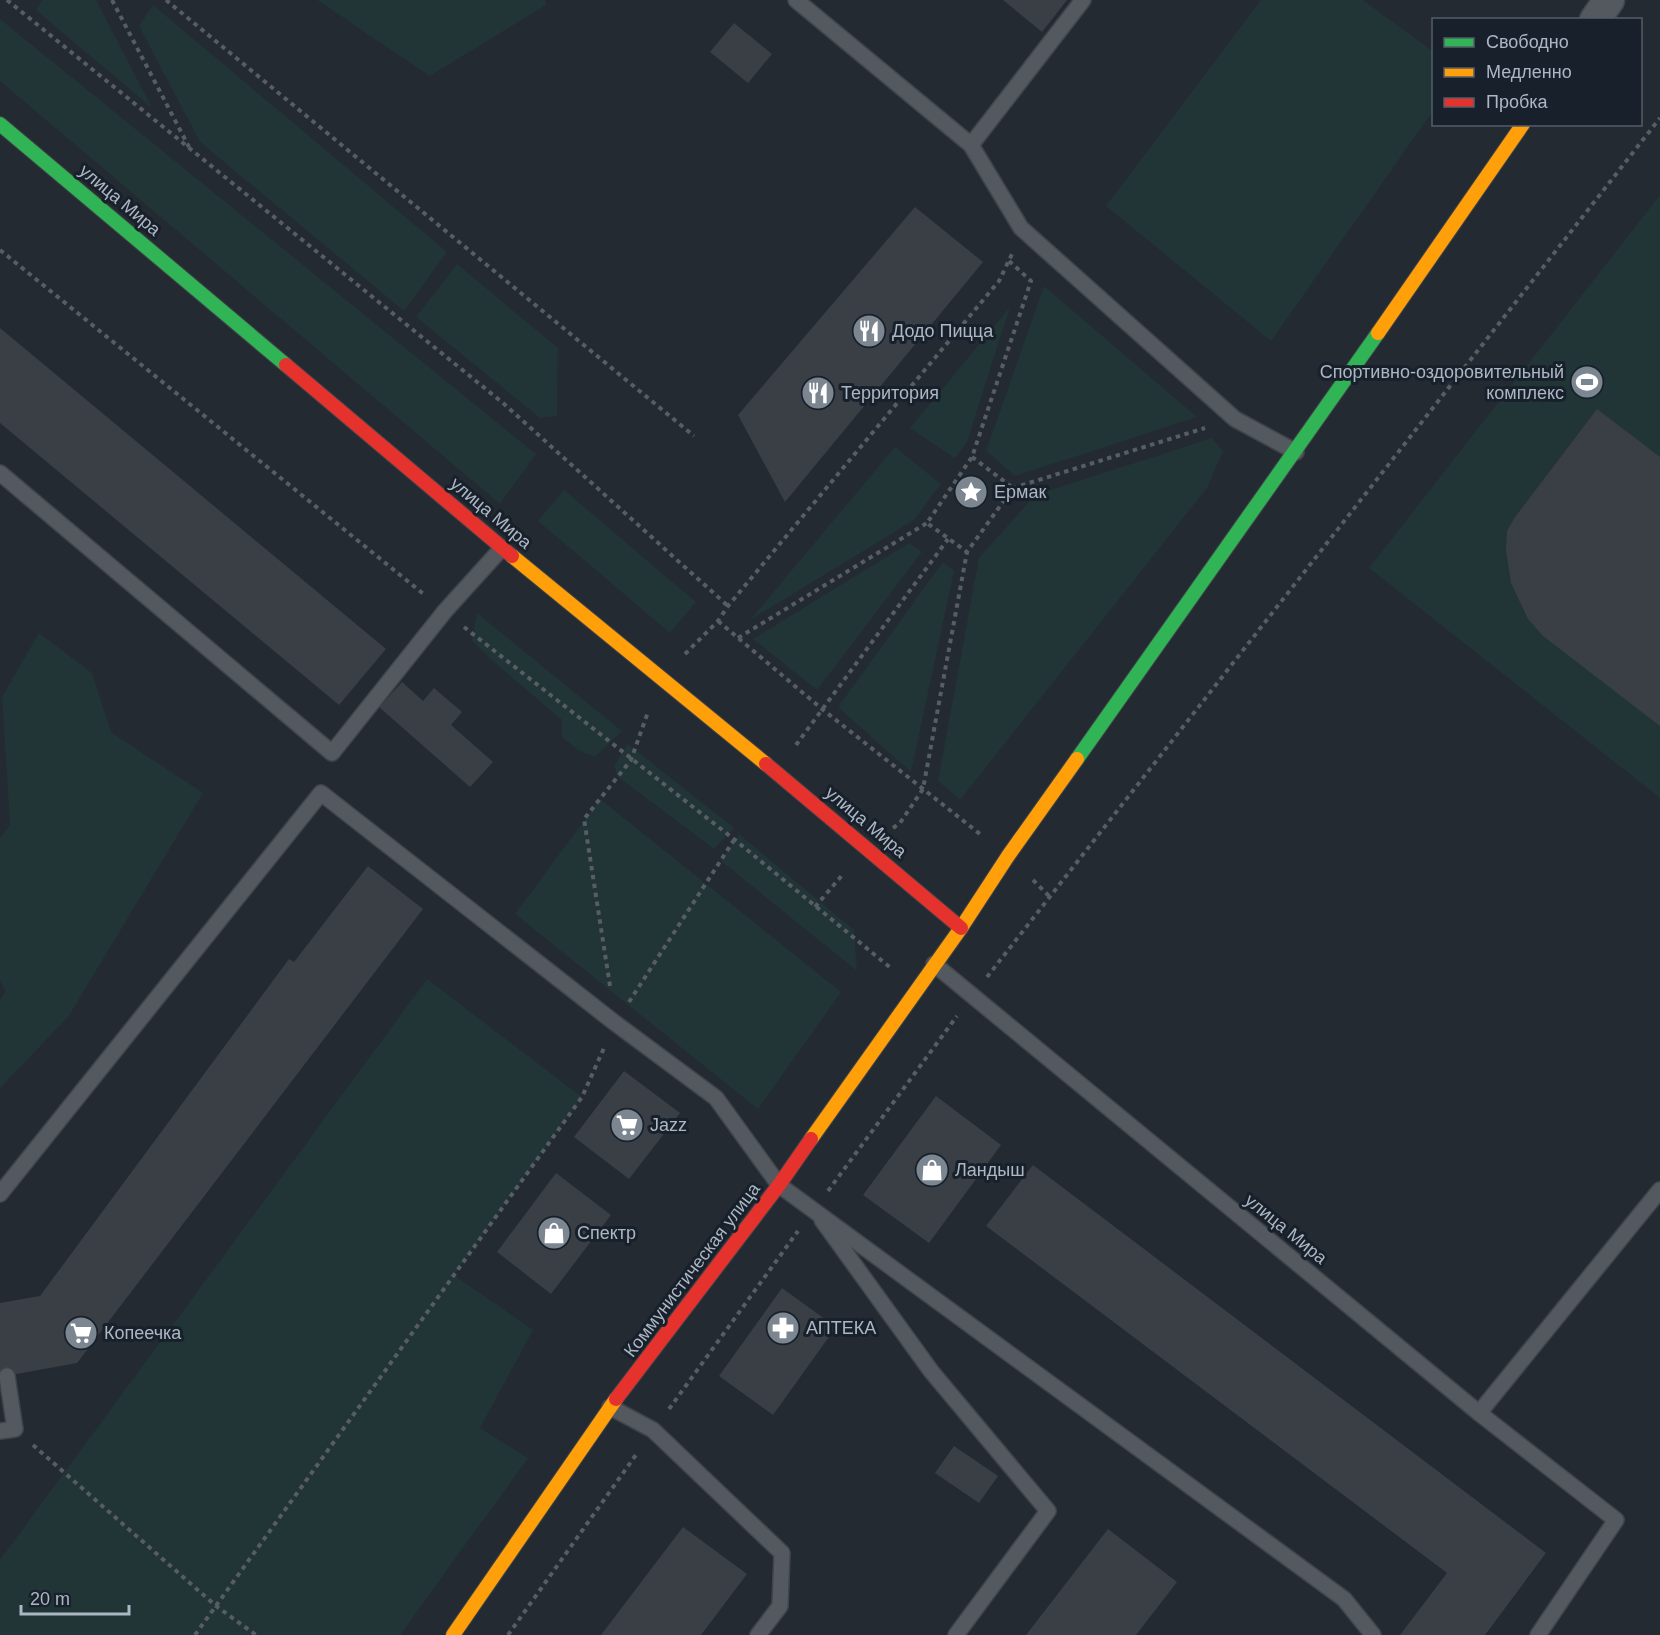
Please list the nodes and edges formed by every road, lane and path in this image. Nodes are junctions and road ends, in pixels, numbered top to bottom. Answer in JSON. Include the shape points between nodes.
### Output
{"nodes":[{"id":1,"x":7,"y":0,"type":"edge"},
{"id":2,"x":112,"y":0,"type":"edge"},
{"id":3,"x":166,"y":0,"type":"edge"},
{"id":4,"x":796,"y":0,"type":"edge"},
{"id":5,"x":1083,"y":0,"type":"edge"},
{"id":6,"x":1609,"y":0,"type":"edge"},
{"id":7,"x":1596,"y":18,"type":"edge"},
{"id":8,"x":1660,"y":118,"type":"edge"},
{"id":9,"x":0,"y":124,"type":"edge"},
{"id":10,"x":1521,"y":126,"type":"edge"},
{"id":11,"x":971,"y":145,"type":"junction"},
{"id":12,"x":191,"y":151,"type":"junction"},
{"id":13,"x":1021,"y":228,"type":"junction"},
{"id":14,"x":1009,"y":261,"type":"junction"},
{"id":15,"x":1235,"y":418,"type":"junction"},
{"id":16,"x":694,"y":436,"type":"dead end"},
{"id":17,"x":1296,"y":452,"type":"junction"},
{"id":18,"x":972,"y":457,"type":"junction"},
{"id":19,"x":0,"y":473,"type":"edge"},
{"id":20,"x":1013,"y":488,"type":"junction"},
{"id":21,"x":927,"y":523,"type":"junction"},
{"id":22,"x":948,"y":538,"type":"junction"},
{"id":23,"x":501,"y":548,"type":"junction"},
{"id":24,"x":967,"y":552,"type":"junction"},
{"id":25,"x":728,"y":606,"type":"junction"},
{"id":26,"x":718,"y":621,"type":"junction"},
{"id":27,"x":738,"y":638,"type":"junction"},
{"id":28,"x":660,"y":679,"type":"junction"},
{"id":29,"x":822,"y":709,"type":"junction"},
{"id":30,"x":776,"y":772,"type":"junction"},
{"id":31,"x":923,"y":789,"type":"junction"},
{"id":32,"x":900,"y":823,"type":"dead end"},
{"id":33,"x":735,"y":840,"type":"dead end"},
{"id":34,"x":1008,"y":856,"type":"junction"},
{"id":35,"x":1050,"y":897,"type":"junction"},
{"id":36,"x":961,"y":928,"type":"junction"},
{"id":37,"x":934,"y":964,"type":"junction"},
{"id":38,"x":972,"y":997,"type":"junction"},
{"id":39,"x":615,"y":1023,"type":"junction"},
{"id":40,"x":779,"y":1185,"type":"junction"},
{"id":41,"x":1660,"y":1190,"type":"edge"},
{"id":42,"x":0,"y":1194,"type":"edge"},
{"id":43,"x":814,"y":1209,"type":"junction"},
{"id":44,"x":7,"y":1376,"type":"dead end"},
{"id":45,"x":610,"y":1407,"type":"junction"},
{"id":46,"x":1479,"y":1413,"type":"junction"},
{"id":47,"x":8,"y":1430,"type":"edge"},
{"id":48,"x":653,"y":1430,"type":"junction"},
{"id":49,"x":216,"y":1606,"type":"junction"},
{"id":50,"x":195,"y":1635,"type":"edge"},
{"id":51,"x":256,"y":1635,"type":"edge"},
{"id":52,"x":453,"y":1635,"type":"edge"},
{"id":53,"x":508,"y":1635,"type":"edge"},
{"id":54,"x":758,"y":1635,"type":"edge"},
{"id":55,"x":956,"y":1635,"type":"edge"},
{"id":56,"x":1373,"y":1635,"type":"edge"},
{"id":57,"x":1538,"y":1635,"type":"edge"}],
"edges":[{"from":1,"to":12,"type":"path"},
{"from":2,"to":12,"type":"path"},
{"from":3,"to":16,"type":"path"},
{"from":4,"to":11,"type":"lane"},
{"from":5,"to":11,"type":"lane"},
{"from":6,"to":7,"type":"street"},
{"from":8,"to":35,"type":"path"},
{"from":9,"to":23,"type":"street","name":"улица Мира"},
{"from":10,"to":17,"type":"street","name":"Коммунистическая улица"},
{"from":11,"to":13,"type":"lane"},
{"from":12,"to":25,"type":"path","via":[[502,403]]},
{"from":13,"to":14,"type":"path"},
{"from":13,"to":15,"type":"lane"},
{"from":14,"to":18,"type":"path","via":[[1031,281]]},
{"from":14,"to":25,"type":"path","via":[[999,281]]},
{"from":15,"to":17,"type":"lane"},
{"from":15,"to":20,"type":"path"},
{"from":17,"to":34,"type":"street","name":"Коммунистическая улица"},
{"from":18,"to":20,"type":"path"},
{"from":18,"to":21,"type":"path"},
{"from":19,"to":23,"type":"lane","via":[[332,753]]},
{"from":20,"to":24,"type":"path"},
{"from":21,"to":22,"type":"path"},
{"from":21,"to":27,"type":"path"},
{"from":22,"to":24,"type":"path"},
{"from":22,"to":29,"type":"path"},
{"from":23,"to":28,"type":"street","name":"улица Мира"},
{"from":24,"to":31,"type":"path"},
{"from":25,"to":26,"type":"path"},
{"from":26,"to":27,"type":"path"},
{"from":26,"to":28,"type":"path"},
{"from":27,"to":29,"type":"path"},
{"from":28,"to":30,"type":"street","name":"улица Мира"},
{"from":28,"to":39,"type":"path","via":[[631,760],[584,819]]},
{"from":29,"to":30,"type":"path"},
{"from":29,"to":31,"type":"path"},
{"from":30,"to":36,"type":"street","name":"улица Мира"},
{"from":31,"to":32,"type":"path"},
{"from":31,"to":34,"type":"path"},
{"from":33,"to":39,"type":"path"},
{"from":34,"to":35,"type":"path"},
{"from":34,"to":36,"type":"street","name":"Коммунистическая улица"},
{"from":35,"to":38,"type":"path"},
{"from":36,"to":37,"type":"street","name":"Коммунистическая улица"},
{"from":37,"to":38,"type":"lane","name":"улица Мира"},
{"from":37,"to":40,"type":"street","name":"Коммунистическая улица"},
{"from":38,"to":43,"type":"path"},
{"from":38,"to":46,"type":"lane","name":"улица Мира"},
{"from":39,"to":40,"type":"lane","via":[[716,1098]]},
{"from":39,"to":42,"type":"lane","via":[[321,793]]},
{"from":39,"to":49,"type":"path","via":[[582,1097]]},
{"from":40,"to":43,"type":"lane"},
{"from":40,"to":45,"type":"street","name":"Коммунистическая улица"},
{"from":41,"to":46,"type":"lane"},
{"from":43,"to":48,"type":"path"},
{"from":43,"to":55,"type":"lane","via":[[931,1371],[1048,1511]]},
{"from":43,"to":56,"type":"lane","via":[[1344,1599]]},
{"from":44,"to":47,"type":"lane"},
{"from":45,"to":48,"type":"lane"},
{"from":45,"to":52,"type":"street","name":"Коммунистическая улица"},
{"from":46,"to":57,"type":"lane","name":"улица Мира","via":[[1616,1520]]},
{"from":47,"to":49,"type":"path"},
{"from":48,"to":53,"type":"path"},
{"from":48,"to":54,"type":"lane","via":[[782,1553],[780,1606]]},
{"from":49,"to":50,"type":"path"},
{"from":49,"to":51,"type":"path"}]}
